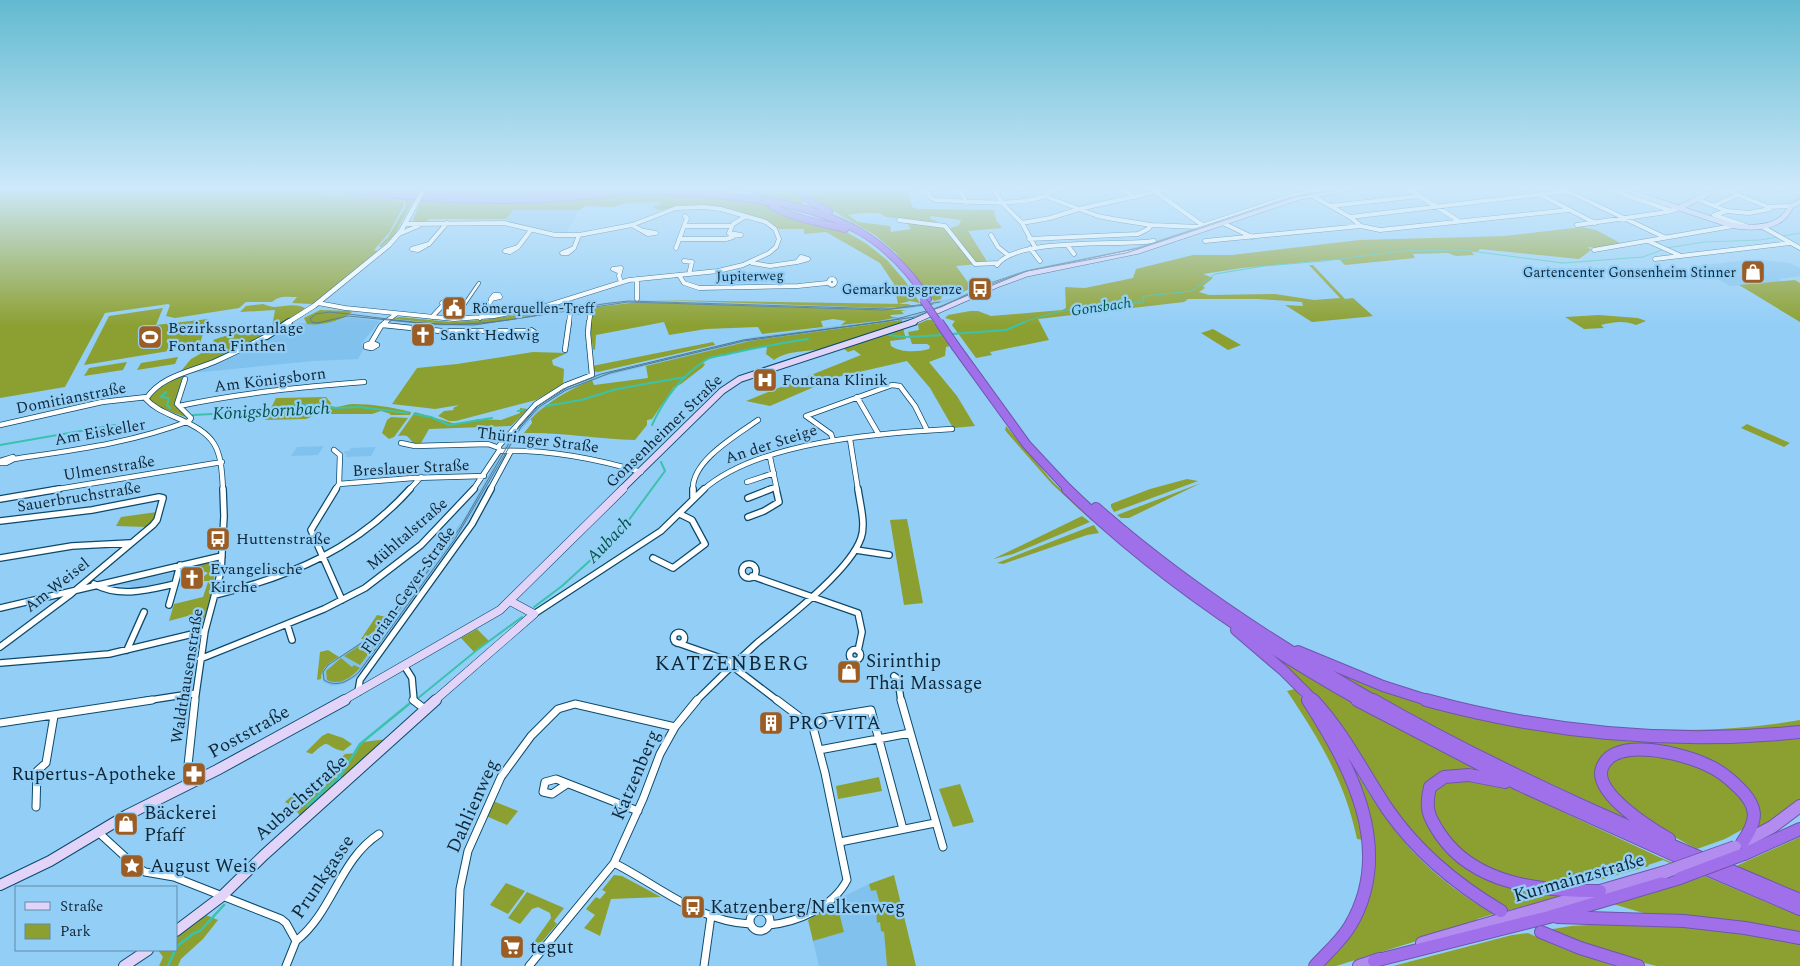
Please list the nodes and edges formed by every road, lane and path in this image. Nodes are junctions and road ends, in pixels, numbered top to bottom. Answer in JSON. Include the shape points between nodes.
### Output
{"nodes":[{"id":1,"x":398,"y":235,"type":"edge"},
{"id":2,"x":436,"y":235,"type":"edge"},
{"id":3,"x":527,"y":235,"type":"edge"},
{"id":4,"x":579,"y":235,"type":"edge"},
{"id":5,"x":681,"y":235,"type":"edge"},
{"id":6,"x":740,"y":235,"type":"edge"},
{"id":7,"x":778,"y":235,"type":"edge"},
{"id":8,"x":858,"y":235,"type":"edge"},
{"id":9,"x":866,"y":235,"type":"edge"},
{"id":10,"x":953,"y":235,"type":"edge"},
{"id":11,"x":991,"y":235,"type":"dead end"},
{"id":12,"x":1027,"y":235,"type":"edge"},
{"id":13,"x":1114,"y":235,"type":"edge"},
{"id":14,"x":1181,"y":235,"type":"edge"},
{"id":15,"x":1248,"y":235,"type":"edge"},
{"id":16,"x":1271,"y":235,"type":"edge"},
{"id":17,"x":1660,"y":235,"type":"edge"},
{"id":18,"x":1676,"y":235,"type":"edge"},
{"id":19,"x":1776,"y":235,"type":"edge"},
{"id":20,"x":733,"y":236,"type":"joint"},
{"id":21,"x":1252,"y":237,"type":"junction"},
{"id":22,"x":1664,"y":237,"type":"junction"},
{"id":23,"x":679,"y":239,"type":"junction"},
{"id":24,"x":1029,"y":239,"type":"junction"},
{"id":25,"x":1154,"y":240,"type":"dead end"},
{"id":26,"x":1647,"y":241,"type":"junction"},
{"id":27,"x":1206,"y":242,"type":"dead end"},
{"id":28,"x":1790,"y":243,"type":"junction"},
{"id":29,"x":427,"y":245,"type":"dead end"},
{"id":30,"x":1068,"y":246,"type":"junction"},
{"id":31,"x":518,"y":247,"type":"dead end"},
{"id":32,"x":1035,"y":247,"type":"junction"},
{"id":33,"x":676,"y":248,"type":"dead end"},
{"id":34,"x":1030,"y":248,"type":"junction"},
{"id":35,"x":1800,"y":248,"type":"edge"},
{"id":36,"x":574,"y":249,"type":"dead end"},
{"id":37,"x":1594,"y":250,"type":"dead end"},
{"id":38,"x":1074,"y":254,"type":"dead end"},
{"id":39,"x":1008,"y":255,"type":"junction"},
{"id":40,"x":1679,"y":255,"type":"junction"},
{"id":41,"x":1655,"y":259,"type":"dead end"},
{"id":42,"x":1040,"y":261,"type":"dead end"},
{"id":43,"x":751,"y":262,"type":"junction"},
{"id":44,"x":797,"y":262,"type":"dead end"},
{"id":45,"x":690,"y":265,"type":"dead end"},
{"id":46,"x":620,"y":272,"type":"dead end"},
{"id":47,"x":689,"y":274,"type":"junction"},
{"id":48,"x":679,"y":275,"type":"junction"},
{"id":49,"x":637,"y":279,"type":"junction"},
{"id":50,"x":621,"y":282,"type":"junction"},
{"id":51,"x":479,"y":283,"type":"dead end"},
{"id":52,"x":827,"y":284,"type":"dead end"},
{"id":53,"x":492,"y":299,"type":"dead end"},
{"id":54,"x":637,"y":299,"type":"dead end"},
{"id":55,"x":925,"y":300,"type":"junction"},
{"id":56,"x":316,"y":304,"type":"junction"},
{"id":57,"x":443,"y":305,"type":"joint"},
{"id":58,"x":464,"y":305,"type":"junction"},
{"id":59,"x":396,"y":314,"type":"junction"},
{"id":60,"x":432,"y":318,"type":"junction"},
{"id":61,"x":480,"y":318,"type":"junction"},
{"id":62,"x":454,"y":319,"type":"junction"},
{"id":63,"x":383,"y":325,"type":"junction"},
{"id":64,"x":528,"y":331,"type":"dead end"},
{"id":65,"x":267,"y":336,"type":"joint"},
{"id":66,"x":371,"y":343,"type":"dead end"},
{"id":67,"x":959,"y":347,"type":"junction"},
{"id":68,"x":565,"y":350,"type":"dead end"},
{"id":69,"x":185,"y":379,"type":"dead end"},
{"id":70,"x":364,"y":382,"type":"dead end"},
{"id":71,"x":147,"y":397,"type":"junction"},
{"id":72,"x":857,"y":397,"type":"junction"},
{"id":73,"x":179,"y":406,"type":"junction"},
{"id":74,"x":758,"y":420,"type":"dead end"},
{"id":75,"x":189,"y":421,"type":"junction"},
{"id":76,"x":0,"y":425,"type":"edge"},
{"id":77,"x":952,"y":429,"type":"dead end"},
{"id":78,"x":927,"y":430,"type":"junction"},
{"id":79,"x":879,"y":436,"type":"junction"},
{"id":80,"x":850,"y":439,"type":"junction"},
{"id":81,"x":833,"y":440,"type":"junction"},
{"id":82,"x":401,"y":443,"type":"dead end"},
{"id":83,"x":499,"y":449,"type":"junction"},
{"id":84,"x":334,"y":450,"type":"dead end"},
{"id":85,"x":512,"y":451,"type":"junction"},
{"id":86,"x":770,"y":457,"type":"junction"},
{"id":87,"x":0,"y":462,"type":"edge"},
{"id":88,"x":222,"y":462,"type":"junction"},
{"id":89,"x":641,"y":472,"type":"junction"},
{"id":90,"x":774,"y":472,"type":"junction"},
{"id":91,"x":484,"y":476,"type":"junction"},
{"id":92,"x":421,"y":477,"type":"junction"},
{"id":93,"x":747,"y":482,"type":"dead end"},
{"id":94,"x":339,"y":484,"type":"junction"},
{"id":95,"x":776,"y":487,"type":"junction"},
{"id":96,"x":162,"y":497,"type":"joint"},
{"id":97,"x":694,"y":497,"type":"junction"},
{"id":98,"x":748,"y":498,"type":"dead end"},
{"id":99,"x":0,"y":499,"type":"edge"},
{"id":100,"x":680,"y":514,"type":"junction"},
{"id":101,"x":748,"y":517,"type":"dead end"},
{"id":102,"x":0,"y":521,"type":"edge"},
{"id":103,"x":130,"y":543,"type":"junction"},
{"id":104,"x":856,"y":550,"type":"junction"},
{"id":105,"x":889,"y":555,"type":"dead end"},
{"id":106,"x":222,"y":556,"type":"junction"},
{"id":107,"x":0,"y":558,"type":"edge"},
{"id":108,"x":323,"y":558,"type":"junction"},
{"id":109,"x":653,"y":558,"type":"dead end"},
{"id":110,"x":180,"y":565,"type":"junction"},
{"id":111,"x":752,"y":576,"type":"dead end"},
{"id":112,"x":94,"y":584,"type":"junction"},
{"id":113,"x":175,"y":584,"type":"junction"},
{"id":114,"x":79,"y":588,"type":"junction"},
{"id":115,"x":215,"y":595,"type":"junction"},
{"id":116,"x":810,"y":596,"type":"junction"},
{"id":117,"x":342,"y":600,"type":"junction"},
{"id":118,"x":508,"y":603,"type":"junction"},
{"id":119,"x":169,"y":605,"type":"dead end"},
{"id":120,"x":1208,"y":605,"type":"junction"},
{"id":121,"x":0,"y":608,"type":"edge"},
{"id":122,"x":144,"y":612,"type":"dead end"},
{"id":123,"x":531,"y":613,"type":"junction"},
{"id":124,"x":287,"y":624,"type":"junction"},
{"id":125,"x":205,"y":631,"type":"junction"},
{"id":126,"x":1260,"y":632,"type":"junction"},
{"id":127,"x":292,"y":640,"type":"dead end"},
{"id":128,"x":675,"y":642,"type":"dead end"},
{"id":129,"x":0,"y":647,"type":"edge"},
{"id":130,"x":127,"y":650,"type":"junction"},
{"id":131,"x":858,"y":651,"type":"dead end"},
{"id":132,"x":200,"y":659,"type":"junction"},
{"id":133,"x":0,"y":663,"type":"edge"},
{"id":134,"x":733,"y":665,"type":"junction"},
{"id":135,"x":405,"y":666,"type":"junction"},
{"id":136,"x":894,"y":676,"type":"dead end"},
{"id":137,"x":1296,"y":683,"type":"junction"},
{"id":138,"x":358,"y":692,"type":"junction"},
{"id":139,"x":196,"y":693,"type":"junction"},
{"id":140,"x":426,"y":710,"type":"junction"},
{"id":141,"x":54,"y":716,"type":"junction"},
{"id":142,"x":0,"y":723,"type":"edge"},
{"id":143,"x":811,"y":725,"type":"junction"},
{"id":144,"x":675,"y":727,"type":"junction"},
{"id":145,"x":910,"y":732,"type":"junction"},
{"id":146,"x":1800,"y":732,"type":"edge"},
{"id":147,"x":878,"y":738,"type":"junction"},
{"id":148,"x":820,"y":750,"type":"junction"},
{"id":149,"x":186,"y":784,"type":"junction"},
{"id":150,"x":567,"y":784,"type":"dead end"},
{"id":151,"x":1529,"y":789,"type":"junction"},
{"id":152,"x":1800,"y":806,"type":"edge"},
{"id":153,"x":36,"y":807,"type":"dead end"},
{"id":154,"x":638,"y":811,"type":"junction"},
{"id":155,"x":935,"y":822,"type":"junction"},
{"id":156,"x":903,"y":829,"type":"junction"},
{"id":157,"x":1800,"y":829,"type":"edge"},
{"id":158,"x":98,"y":832,"type":"junction"},
{"id":159,"x":379,"y":834,"type":"dead end"},
{"id":160,"x":840,"y":842,"type":"junction"},
{"id":161,"x":944,"y":847,"type":"dead end"},
{"id":162,"x":1740,"y":848,"type":"junction"},
{"id":163,"x":614,"y":863,"type":"junction"},
{"id":164,"x":1710,"y":863,"type":"junction"},
{"id":165,"x":0,"y":885,"type":"edge"},
{"id":166,"x":1600,"y":891,"type":"junction"},
{"id":167,"x":222,"y":897,"type":"junction"},
{"id":168,"x":1800,"y":900,"type":"edge"},
{"id":169,"x":1800,"y":909,"type":"edge"},
{"id":170,"x":1501,"y":912,"type":"dead end"},
{"id":171,"x":711,"y":916,"type":"junction"},
{"id":172,"x":1549,"y":917,"type":"junction"},
{"id":173,"x":750,"y":924,"type":"junction"},
{"id":174,"x":769,"y":925,"type":"junction"},
{"id":175,"x":178,"y":930,"type":"edge"},
{"id":176,"x":1541,"y":932,"type":"dead end"},
{"id":177,"x":1800,"y":938,"type":"edge"},
{"id":178,"x":296,"y":941,"type":"junction"},
{"id":179,"x":146,"y":951,"type":"edge"},
{"id":180,"x":1374,"y":962,"type":"junction"},
{"id":181,"x":124,"y":966,"type":"edge"},
{"id":182,"x":286,"y":966,"type":"edge"},
{"id":183,"x":457,"y":966,"type":"edge"},
{"id":184,"x":529,"y":966,"type":"edge"},
{"id":185,"x":704,"y":966,"type":"edge"},
{"id":186,"x":1315,"y":966,"type":"edge"},
{"id":187,"x":1359,"y":966,"type":"edge"},
{"id":188,"x":1638,"y":966,"type":"edge"}],
"edges":[{"from":1,"to":56,"type":"street"},
{"from":2,"to":29,"type":"street"},
{"from":3,"to":31,"type":"street"},
{"from":4,"to":36,"type":"street"},
{"from":5,"to":23,"type":"street"},
{"from":6,"to":20,"type":"street"},
{"from":7,"to":43,"type":"street","via":[[778,243],[772,251]]},
{"from":8,"to":55,"type":"highway","via":[[894,261]]},
{"from":9,"to":55,"type":"highway","via":[[898,259]]},
{"from":10,"to":39,"type":"street","via":[[975,264],[998,264]]},
{"from":11,"to":39,"type":"street","via":[[996,246]]},
{"from":12,"to":24,"type":"street"},
{"from":13,"to":24,"type":"street"},
{"from":14,"to":89,"type":"main road","name":"Gonsenheimer Straße","via":[[1126,254],[1027,274],[927,317],[736,381]]},
{"from":15,"to":21,"type":"street"},
{"from":16,"to":21,"type":"street"},
{"from":17,"to":22,"type":"street"},
{"from":18,"to":22,"type":"street"},
{"from":19,"to":28,"type":"street"},
{"from":20,"to":23,"type":"street","via":[[726,239]]},
{"from":21,"to":27,"type":"street"},
{"from":22,"to":26,"type":"street"},
{"from":23,"to":33,"type":"street"},
{"from":24,"to":32,"type":"street"},
{"from":25,"to":30,"type":"street"},
{"from":26,"to":37,"type":"street"},
{"from":26,"to":40,"type":"street"},
{"from":28,"to":35,"type":"street"},
{"from":28,"to":40,"type":"street"},
{"from":30,"to":32,"type":"street"},
{"from":30,"to":38,"type":"street"},
{"from":32,"to":34,"type":"street"},
{"from":34,"to":39,"type":"street"},
{"from":34,"to":42,"type":"street"},
{"from":40,"to":41,"type":"street"},
{"from":43,"to":44,"type":"street","via":[[770,266]]},
{"from":43,"to":47,"type":"street","via":[[718,271]]},
{"from":45,"to":47,"type":"street"},
{"from":46,"to":50,"type":"street"},
{"from":47,"to":48,"type":"street"},
{"from":48,"to":49,"type":"street"},
{"from":48,"to":52,"type":"street","name":"Jupiterweg","via":[[684,283],[699,288]]},
{"from":49,"to":50,"type":"street"},
{"from":49,"to":54,"type":"street"},
{"from":50,"to":61,"type":"street","via":[[535,309]]},
{"from":51,"to":58,"type":"street"},
{"from":53,"to":61,"type":"street"},
{"from":55,"to":67,"type":"highway","bridge":true},
{"from":56,"to":59,"type":"street"},
{"from":56,"to":65,"type":"street"},
{"from":57,"to":58,"type":"street"},
{"from":57,"to":60,"type":"street"},
{"from":58,"to":62,"type":"street"},
{"from":59,"to":60,"type":"street"},
{"from":59,"to":63,"type":"street"},
{"from":60,"to":62,"type":"street"},
{"from":61,"to":62,"type":"street"},
{"from":63,"to":64,"type":"street","via":[[441,331]]},
{"from":63,"to":66,"type":"street"},
{"from":65,"to":71,"type":"street","via":[[165,382]]},
{"from":67,"to":120,"type":"highway","via":[[1012,426],[1053,474],[1106,525]]},
{"from":67,"to":126,"type":"highway","via":[[1018,425],[1084,498],[1178,575]]},
{"from":68,"to":83,"type":"street","name":"Mühltalstraße","via":[[570,313],[590,310],[588,333],[592,375],[536,404]]},
{"from":69,"to":73,"type":"street"},
{"from":70,"to":73,"type":"street","name":"Am Königsborn","via":[[289,388]]},
{"from":71,"to":75,"type":"street","name":"Waldthausenstraße","via":[[147,402],[153,407]]},
{"from":71,"to":76,"type":"street","name":"Domitianstraße","via":[[102,402]]},
{"from":72,"to":78,"type":"street","via":[[892,385],[900,386]]},
{"from":72,"to":79,"type":"street"},
{"from":72,"to":81,"type":"street","via":[[806,416],[831,434]]},
{"from":73,"to":75,"type":"street","via":[[191,418]]},
{"from":74,"to":97,"type":"street","via":[[698,469],[693,482]]},
{"from":75,"to":87,"type":"street","name":"Am Eiskeller","via":[[137,439],[14,459],[9,457]]},
{"from":75,"to":88,"type":"street","name":"Waldthausenstraße","via":[[212,440]]},
{"from":77,"to":78,"type":"street","name":"An der Steige"},
{"from":78,"to":79,"type":"street","name":"An der Steige"},
{"from":79,"to":80,"type":"street","name":"An der Steige"},
{"from":80,"to":81,"type":"street","name":"An der Steige"},
{"from":80,"to":104,"type":"street","name":"Katzenberg","via":[[862,517],[862,536]]},
{"from":81,"to":86,"type":"street","name":"An der Steige"},
{"from":82,"to":83,"type":"street","name":"Thüringer Straße","via":[[415,446],[488,444]]},
{"from":83,"to":85,"type":"street","name":"Thüringer Straße"},
{"from":83,"to":91,"type":"street","name":"Mühltalstraße"},
{"from":84,"to":94,"type":"street","via":[[340,455]]},
{"from":85,"to":89,"type":"street","name":"Thüringer Straße","via":[[580,456]]},
{"from":85,"to":138,"type":"street","name":"Florian-Geyer-Straße","via":[[472,524],[360,680]]},
{"from":86,"to":90,"type":"street"},
{"from":86,"to":97,"type":"street","name":"An der Steige","via":[[723,476]]},
{"from":88,"to":99,"type":"street","name":"Ulmenstraße"},
{"from":88,"to":106,"type":"street","name":"Waldthausenstraße"},
{"from":89,"to":118,"type":"main road","name":"Gonsenheimer Straße"},
{"from":90,"to":93,"type":"street"},
{"from":90,"to":95,"type":"street"},
{"from":91,"to":92,"type":"street","name":"Breslauer Straße"},
{"from":91,"to":117,"type":"street","name":"Mühltalstraße","via":[[470,496],[390,571]]},
{"from":92,"to":94,"type":"street","name":"Breslauer Straße"},
{"from":92,"to":108,"type":"street","via":[[374,525]]},
{"from":94,"to":108,"type":"street","via":[[312,528]]},
{"from":95,"to":98,"type":"street"},
{"from":95,"to":101,"type":"street","via":[[778,503]]},
{"from":96,"to":102,"type":"street","name":"Sauerbruchstraße","via":[[92,510]]},
{"from":96,"to":103,"type":"street","name":"Am Weisel","via":[[156,522]]},
{"from":97,"to":100,"type":"street","name":"An der Steige"},
{"from":100,"to":109,"type":"street","via":[[692,520],[704,541],[703,547],[673,568]]},
{"from":100,"to":123,"type":"street","name":"An der Steige","via":[[637,548]]},
{"from":103,"to":107,"type":"street","name":"Am Weisel","via":[[72,546]]},
{"from":103,"to":114,"type":"street","name":"Am Weisel"},
{"from":104,"to":105,"type":"street"},
{"from":104,"to":116,"type":"street","name":"Katzenberg","via":[[835,575]]},
{"from":106,"to":110,"type":"street"},
{"from":106,"to":115,"type":"street","name":"Waldthausenstraße"},
{"from":108,"to":115,"type":"street","via":[[274,579]]},
{"from":108,"to":117,"type":"street"},
{"from":110,"to":112,"type":"street"},
{"from":110,"to":113,"type":"street"},
{"from":111,"to":116,"type":"street"},
{"from":112,"to":113,"type":"street","via":[[127,592]]},
{"from":112,"to":114,"type":"street"},
{"from":113,"to":119,"type":"street"},
{"from":114,"to":121,"type":"street"},
{"from":114,"to":129,"type":"street","name":"Am Weisel"},
{"from":115,"to":125,"type":"street","name":"Waldthausenstraße"},
{"from":116,"to":131,"type":"street","via":[[858,613],[861,633]]},
{"from":116,"to":134,"type":"street","name":"Katzenberg"},
{"from":117,"to":124,"type":"street","name":"Mühltalstraße"},
{"from":118,"to":123,"type":"main road"},
{"from":118,"to":135,"type":"main road","name":"Poststraße"},
{"from":120,"to":137,"type":"highway"},
{"from":120,"to":151,"type":"highway","via":[[1335,687],[1439,745]]},
{"from":122,"to":130,"type":"street"},
{"from":123,"to":140,"type":"main road","name":"Aubachstraße"},
{"from":124,"to":127,"type":"street"},
{"from":124,"to":132,"type":"street","name":"Mühltalstraße"},
{"from":125,"to":130,"type":"street"},
{"from":125,"to":132,"type":"street","name":"Waldthausenstraße"},
{"from":126,"to":146,"type":"highway","via":[[1353,676],[1440,705],[1492,716],[1578,730],[1627,734],[1719,738]]},
{"from":126,"to":164,"type":"highway","via":[[1331,678],[1441,738]]},
{"from":128,"to":134,"type":"street"},
{"from":130,"to":133,"type":"street","via":[[91,657]]},
{"from":132,"to":139,"type":"street","name":"Waldthausenstraße"},
{"from":134,"to":143,"type":"street"},
{"from":134,"to":144,"type":"street","name":"Katzenberg","via":[[698,698]]},
{"from":135,"to":138,"type":"main road","name":"Poststraße"},
{"from":135,"to":140,"type":"street","via":[[412,678],[413,700]]},
{"from":136,"to":145,"type":"street","via":[[898,679]]},
{"from":137,"to":170,"type":"highway","via":[[1328,717],[1390,812],[1416,845],[1456,882]]},
{"from":137,"to":186,"type":"highway","via":[[1333,741],[1355,784],[1365,814],[1370,850],[1367,885],[1352,923]]},
{"from":138,"to":149,"type":"main road","name":"Poststraße"},
{"from":139,"to":141,"type":"street"},
{"from":139,"to":149,"type":"street","name":"Waldthausenstraße"},
{"from":140,"to":167,"type":"main road","name":"Aubachstraße","via":[[264,855]]},
{"from":141,"to":142,"type":"street"},
{"from":141,"to":153,"type":"street","via":[[46,764],[37,771]]},
{"from":143,"to":147,"type":"street","via":[[818,719],[870,710]]},
{"from":143,"to":148,"type":"street"},
{"from":144,"to":154,"type":"street","name":"Katzenberg","via":[[660,754]]},
{"from":144,"to":183,"type":"street","name":"Dahlienweg","via":[[570,703],[558,708],[524,742],[500,777],[464,865]]},
{"from":145,"to":147,"type":"street"},
{"from":145,"to":155,"type":"street"},
{"from":147,"to":148,"type":"street"},
{"from":147,"to":156,"type":"street"},
{"from":148,"to":160,"type":"street"},
{"from":149,"to":158,"type":"main road","name":"Poststraße"},
{"from":150,"to":154,"type":"street"},
{"from":151,"to":166,"type":"highway","via":[[1481,776],[1450,776],[1431,786],[1426,796],[1426,808],[1444,841],[1491,875],[1528,887]]},
{"from":151,"to":169,"type":"highway"},
{"from":152,"to":162,"type":"highway","name":"Kurmainzstraße"},
{"from":154,"to":163,"type":"street","name":"Katzenberg"},
{"from":155,"to":156,"type":"street"},
{"from":155,"to":161,"type":"street"},
{"from":156,"to":160,"type":"street"},
{"from":157,"to":162,"type":"highway"},
{"from":158,"to":165,"type":"main road","name":"Poststraße","via":[[50,861]]},
{"from":158,"to":167,"type":"street","name":"Prunkgasse","via":[[146,872],[174,877]]},
{"from":159,"to":178,"type":"street","name":"Prunkgasse","via":[[366,841],[310,929]]},
{"from":160,"to":174,"type":"street","via":[[847,880],[845,885],[805,916]]},
{"from":162,"to":164,"type":"highway","via":[[1753,828],[1754,812],[1734,783],[1715,769],[1692,758],[1658,751],[1625,751],[1609,758],[1603,772],[1609,792],[1617,801],[1640,821]]},
{"from":162,"to":166,"type":"highway","name":"Kurmainzstraße","bridge":true},
{"from":162,"to":172,"type":"highway","bridge":true,"via":[[1680,878]]},
{"from":163,"to":171,"type":"street"},
{"from":163,"to":184,"type":"street","name":"Katzenberg"},
{"from":164,"to":168,"type":"highway"},
{"from":166,"to":180,"type":"highway","name":"Kurmainzstraße","via":[[1444,936]]},
{"from":167,"to":175,"type":"main road","name":"Aubachstraße"},
{"from":167,"to":178,"type":"street","name":"Prunkgasse","via":[[281,919]]},
{"from":171,"to":173,"type":"street","via":[[737,925]]},
{"from":171,"to":185,"type":"street"},
{"from":172,"to":177,"type":"highway","via":[[1684,921]]},
{"from":172,"to":180,"type":"highway"},
{"from":173,"to":174,"type":"street","via":[[759,931]]},
{"from":173,"to":174,"type":"street","via":[[753,914],[762,911],[770,917]]},
{"from":176,"to":188,"type":"highway"},
{"from":178,"to":182,"type":"street","name":"Prunkgasse"},
{"from":179,"to":181,"type":"main road"},
{"from":180,"to":187,"type":"highway","name":"Kurmainzstraße"}]}
